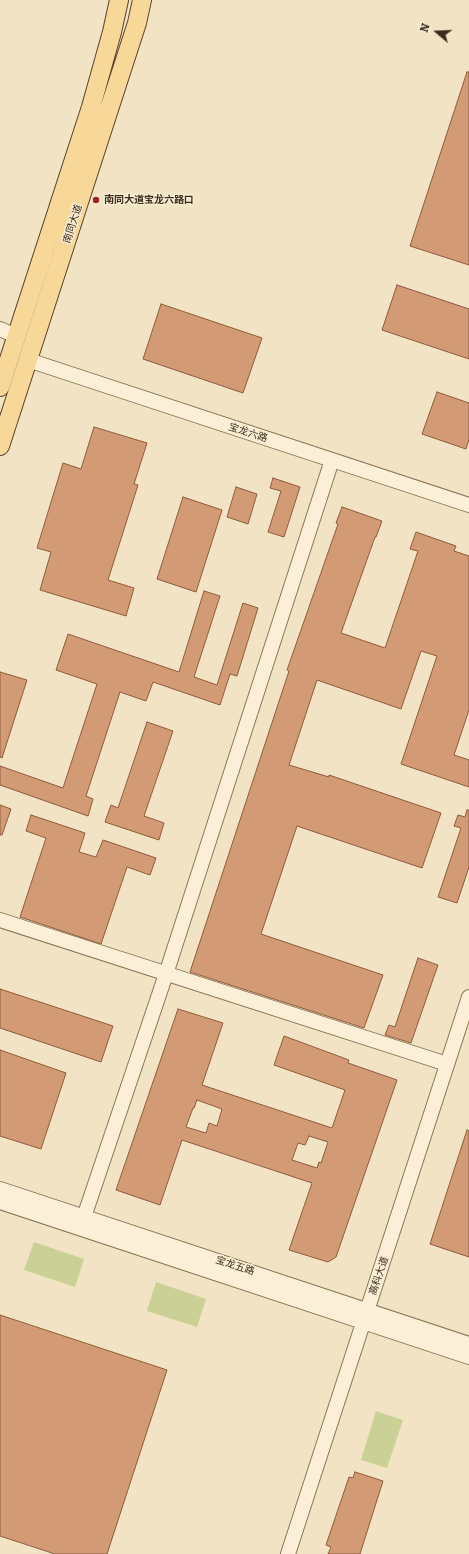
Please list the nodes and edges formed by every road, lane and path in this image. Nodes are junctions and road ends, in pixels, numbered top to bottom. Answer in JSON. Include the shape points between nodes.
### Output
{"nodes":[{"id":1,"x":119,"y":0,"type":"edge"},
{"id":2,"x":142,"y":0,"type":"edge"},
{"id":3,"x":0,"y":329,"type":"edge"},
{"id":4,"x":16,"y":336,"type":"junction"},
{"id":5,"x":28,"y":360,"type":"junction"},
{"id":6,"x":0,"y":387,"type":"edge"},
{"id":7,"x":0,"y":446,"type":"edge"},
{"id":8,"x":332,"y":460,"type":"junction"},
{"id":9,"x":469,"y":505,"type":"edge"},
{"id":10,"x":0,"y":920,"type":"edge"},
{"id":11,"x":166,"y":974,"type":"junction"},
{"id":12,"x":469,"y":997,"type":"edge"},
{"id":13,"x":447,"y":1064,"type":"junction"},
{"id":14,"x":0,"y":1189,"type":"edge"},
{"id":15,"x":0,"y":1202,"type":"edge"},
{"id":16,"x":84,"y":1217,"type":"junction"},
{"id":17,"x":365,"y":1316,"type":"junction"},
{"id":18,"x":469,"y":1344,"type":"edge"},
{"id":19,"x":469,"y":1357,"type":"edge"},
{"id":20,"x":288,"y":1554,"type":"edge"}],
"edges":[{"from":1,"to":4,"type":"main road","name":"南同大道","via":[[90,107]]},
{"from":2,"to":5,"type":"main road","name":"南同大道","via":[[138,23]]},
{"from":3,"to":4,"type":"street"},
{"from":4,"to":6,"type":"main road","name":"南同大道"},
{"from":5,"to":7,"type":"main road","name":"南同大道"},
{"from":5,"to":8,"type":"street","name":"宝龙六路"},
{"from":8,"to":9,"type":"street","name":"宝龙六路"},
{"from":8,"to":11,"type":"street"},
{"from":10,"to":11,"type":"street"},
{"from":11,"to":13,"type":"street"},
{"from":11,"to":16,"type":"street"},
{"from":12,"to":13,"type":"street","name":"高科大道"},
{"from":13,"to":17,"type":"street","name":"高科大道"},
{"from":14,"to":16,"type":"street","name":"宝龙五路"},
{"from":15,"to":17,"type":"street","name":"宝龙五路"},
{"from":16,"to":17,"type":"street","name":"宝龙五路"},
{"from":17,"to":18,"type":"street","name":"宝龙五路"},
{"from":17,"to":19,"type":"street","name":"宝龙五路"},
{"from":17,"to":20,"type":"street","name":"高科大道"}]}
